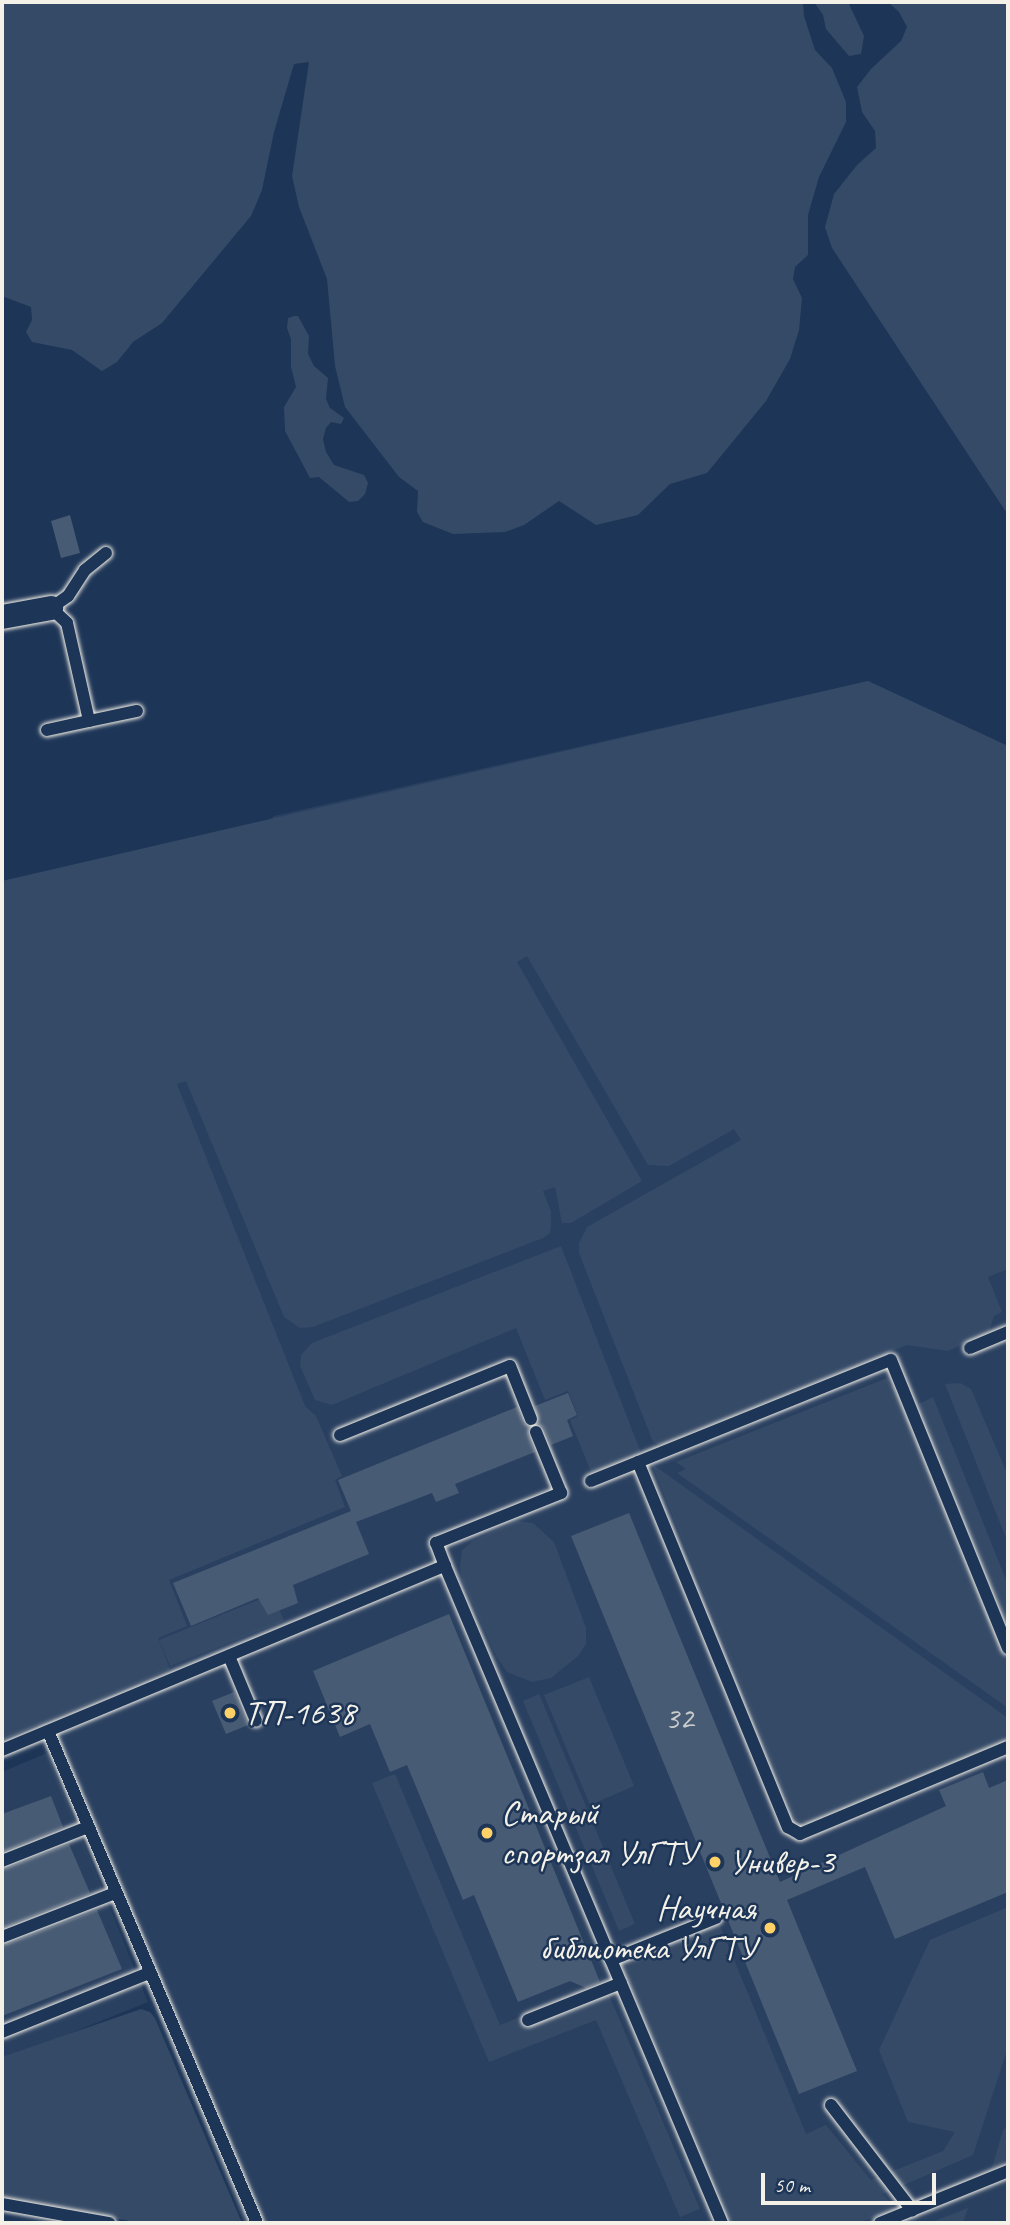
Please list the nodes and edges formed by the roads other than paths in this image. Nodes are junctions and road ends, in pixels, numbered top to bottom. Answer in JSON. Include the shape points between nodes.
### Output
{"nodes":[{"id":1,"x":106,"y":553,"type":"dead end"},
{"id":2,"x":51,"y":608,"type":"junction"},
{"id":3,"x":2,"y":617,"type":"edge"},
{"id":4,"x":137,"y":711,"type":"dead end"},
{"id":5,"x":89,"y":721,"type":"junction"},
{"id":6,"x":47,"y":730,"type":"dead end"},
{"id":7,"x":1008,"y":1332,"type":"edge"},
{"id":8,"x":970,"y":1348,"type":"dead end"},
{"id":9,"x":531,"y":1419,"type":"dead end"},
{"id":10,"x":536,"y":1432,"type":"dead end"},
{"id":11,"x":340,"y":1435,"type":"dead end"},
{"id":12,"x":638,"y":1462,"type":"junction"},
{"id":13,"x":591,"y":1481,"type":"dead end"},
{"id":14,"x":445,"y":1566,"type":"junction"},
{"id":15,"x":1008,"y":1644,"type":"edge"},
{"id":16,"x":229,"y":1656,"type":"junction"},
{"id":17,"x":256,"y":1721,"type":"dead end"},
{"id":18,"x":48,"y":1731,"type":"junction"},
{"id":19,"x":1008,"y":1746,"type":"edge"},
{"id":20,"x":2,"y":1750,"type":"edge"},
{"id":21,"x":88,"y":1827,"type":"junction"},
{"id":22,"x":2,"y":1861,"type":"edge"},
{"id":23,"x":115,"y":1893,"type":"junction"},
{"id":24,"x":716,"y":1918,"type":"dead end"},
{"id":25,"x":2,"y":1937,"type":"edge"},
{"id":26,"x":611,"y":1960,"type":"junction"},
{"id":27,"x":149,"y":1973,"type":"junction"},
{"id":28,"x":621,"y":1983,"type":"junction"},
{"id":29,"x":528,"y":2020,"type":"dead end"},
{"id":30,"x":2,"y":2032,"type":"edge"},
{"id":31,"x":831,"y":2105,"type":"dead end"},
{"id":32,"x":1008,"y":2171,"type":"edge"},
{"id":33,"x":2,"y":2204,"type":"edge"},
{"id":34,"x":912,"y":2210,"type":"junction"},
{"id":35,"x":51,"y":2218,"type":"edge"},
{"id":36,"x":109,"y":2223,"type":"edge"},
{"id":37,"x":257,"y":2223,"type":"edge"},
{"id":38,"x":722,"y":2223,"type":"edge"},
{"id":39,"x":880,"y":2223,"type":"edge"}],
"edges":[{"from":1,"to":2,"type":"lane","via":[[85,570],[68,596]]},
{"from":2,"to":3,"type":"street"},
{"from":2,"to":5,"type":"lane","via":[[66,623]]},
{"from":4,"to":5,"type":"lane"},
{"from":5,"to":6,"type":"lane"},
{"from":7,"to":8,"type":"lane"},
{"from":9,"to":11,"type":"lane","via":[[510,1366]]},
{"from":10,"to":14,"type":"lane","via":[[561,1493],[436,1544]]},
{"from":12,"to":13,"type":"lane"},
{"from":12,"to":15,"type":"lane","via":[[891,1360]]},
{"from":12,"to":19,"type":"lane","via":[[788,1827],[800,1834]]},
{"from":14,"to":16,"type":"lane"},
{"from":14,"to":26,"type":"lane"},
{"from":16,"to":17,"type":"lane"},
{"from":16,"to":18,"type":"lane"},
{"from":18,"to":20,"type":"lane"},
{"from":18,"to":21,"type":"lane"},
{"from":21,"to":22,"type":"lane"},
{"from":21,"to":23,"type":"lane"},
{"from":23,"to":25,"type":"lane"},
{"from":23,"to":27,"type":"lane"},
{"from":24,"to":26,"type":"lane"},
{"from":26,"to":28,"type":"lane"},
{"from":27,"to":30,"type":"lane"},
{"from":27,"to":37,"type":"lane"},
{"from":28,"to":29,"type":"lane"},
{"from":28,"to":38,"type":"lane"},
{"from":31,"to":34,"type":"lane"},
{"from":32,"to":34,"type":"lane"},
{"from":33,"to":35,"type":"lane"},
{"from":34,"to":39,"type":"lane"},
{"from":35,"to":36,"type":"lane"}]}
